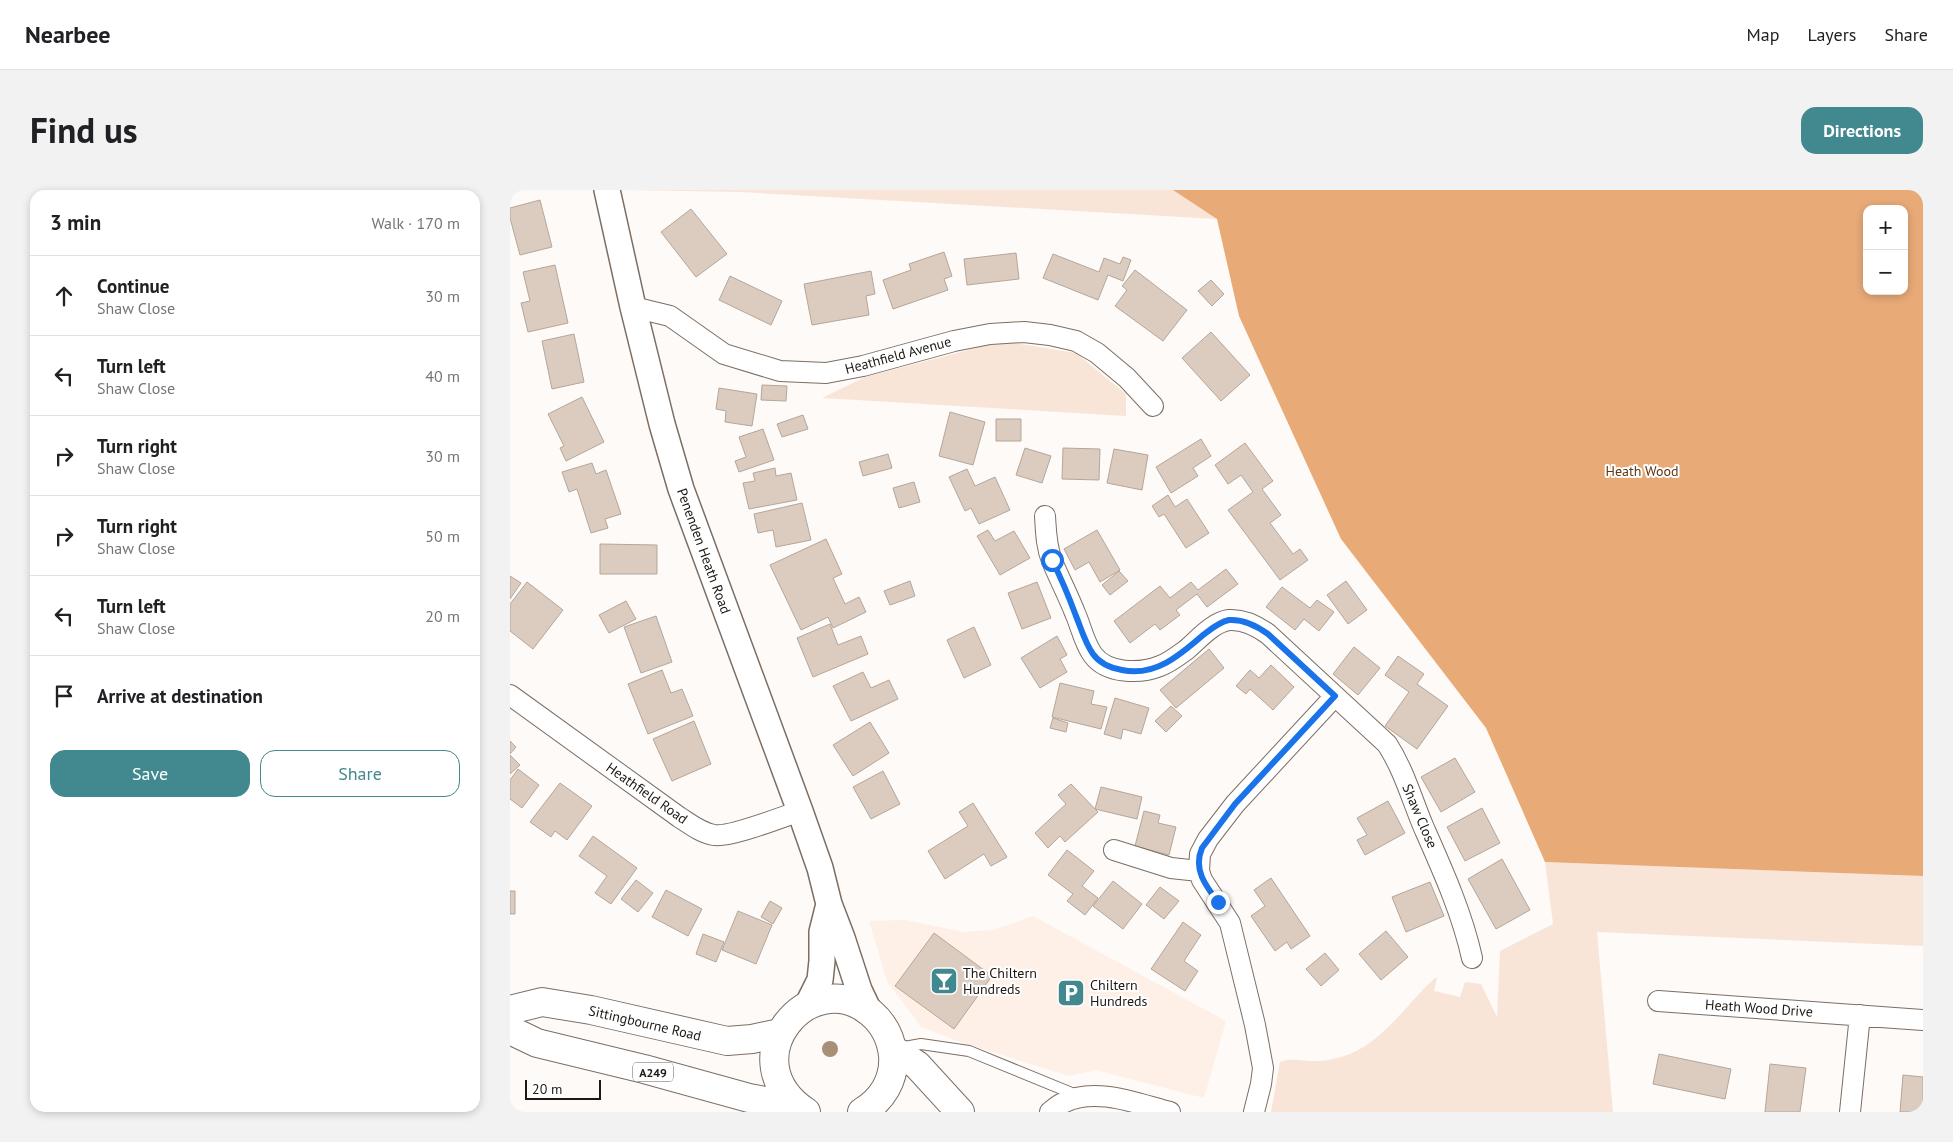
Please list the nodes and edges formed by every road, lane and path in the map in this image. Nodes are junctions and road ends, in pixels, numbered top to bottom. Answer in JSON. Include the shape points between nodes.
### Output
{"nodes":[{"id":1,"x":611,"y":192,"type":"edge"},
{"id":2,"x":633,"y":307,"type":"junction"},
{"id":3,"x":1153,"y":406,"type":"dead end"},
{"id":4,"x":1045,"y":516,"type":"dead end"},
{"id":5,"x":510,"y":694,"type":"edge"},
{"id":6,"x":1335,"y":696,"type":"junction"},
{"id":7,"x":800,"y":811,"type":"junction"},
{"id":8,"x":1114,"y":850,"type":"dead end"},
{"id":9,"x":1199,"y":872,"type":"junction"},
{"id":10,"x":829,"y":904,"type":"junction"},
{"id":11,"x":1472,"y":958,"type":"dead end"},
{"id":12,"x":1658,"y":1001,"type":"dead end"},
{"id":13,"x":807,"y":1006,"type":"junction"},
{"id":14,"x":510,"y":1010,"type":"edge"},
{"id":15,"x":869,"y":1011,"type":"junction"},
{"id":16,"x":1860,"y":1015,"type":"junction"},
{"id":17,"x":1923,"y":1020,"type":"edge"},
{"id":18,"x":510,"y":1030,"type":"edge"},
{"id":19,"x":780,"y":1032,"type":"junction"},
{"id":20,"x":892,"y":1049,"type":"junction"},
{"id":21,"x":1080,"y":1097,"type":"junction"},
{"id":22,"x":802,"y":1109,"type":"edge"},
{"id":23,"x":862,"y":1112,"type":"edge"},
{"id":24,"x":960,"y":1112,"type":"edge"},
{"id":25,"x":1050,"y":1112,"type":"edge"},
{"id":26,"x":1170,"y":1112,"type":"edge"},
{"id":27,"x":1254,"y":1112,"type":"edge"},
{"id":28,"x":1850,"y":1112,"type":"edge"}],
"edges":[{"from":1,"to":2,"type":"street","name":"Penenden Heath Road"},
{"from":2,"to":3,"type":"street","name":"Heathfield Avenue","via":[[670,316],[724,354],[780,371],[826,373],[990,334],[1024,332],[1050,335],[1076,342],[1097,353]]},
{"from":2,"to":7,"type":"street","name":"Penenden Heath Road","via":[[681,489]]},
{"from":4,"to":6,"type":"street","name":"Shaw Close","via":[[1046,540],[1052,560],[1087,644],[1093,655],[1108,666],[1126,671],[1161,666],[1219,624],[1238,620],[1268,634]]},
{"from":5,"to":7,"type":"street","name":"Heathfield Road","via":[[701,831],[728,835]]},
{"from":6,"to":9,"type":"street","via":[[1262,773],[1220,824],[1202,848]]},
{"from":6,"to":11,"type":"street","name":"Shaw Close","via":[[1392,752],[1445,873],[1467,933]]},
{"from":7,"to":10,"type":"street","name":"Penenden Heath Road"},
{"from":8,"to":9,"type":"street","via":[[1171,868]]},
{"from":9,"to":27,"type":"street","via":[[1230,923],[1255,1025],[1263,1068]]},
{"from":10,"to":13,"type":"street","name":"Penenden Heath Road","via":[[822,932],[820,980]]},
{"from":10,"to":15,"type":"street","name":"Penenden Heath Road"},
{"from":12,"to":16,"type":"street","name":"Heath Wood Drive"},
{"from":13,"to":15,"type":"highway","via":[[838,1000]]},
{"from":13,"to":19,"type":"highway"},
{"from":14,"to":19,"type":"highway","name":"Sittingbourne Road","via":[[542,1002],[727,1041]]},
{"from":15,"to":20,"type":"highway","via":[[885,1029]]},
{"from":16,"to":17,"type":"street","name":"Heath Wood Drive"},
{"from":16,"to":28,"type":"street"},
{"from":18,"to":22,"type":"highway","number":"A249","via":[[537,1043]]},
{"from":19,"to":22,"type":"highway","via":[[774,1055],[777,1079],[789,1099]]},
{"from":20,"to":21,"type":"lane","via":[[921,1044],[969,1051]]},
{"from":20,"to":23,"type":"highway","via":[[893,1068],[887,1086],[876,1102]]},
{"from":20,"to":24,"type":"highway","via":[[917,1065]]},
{"from":21,"to":25,"type":"street","via":[[1062,1103]]},
{"from":21,"to":26,"type":"street","via":[[1112,1098]]}]}
